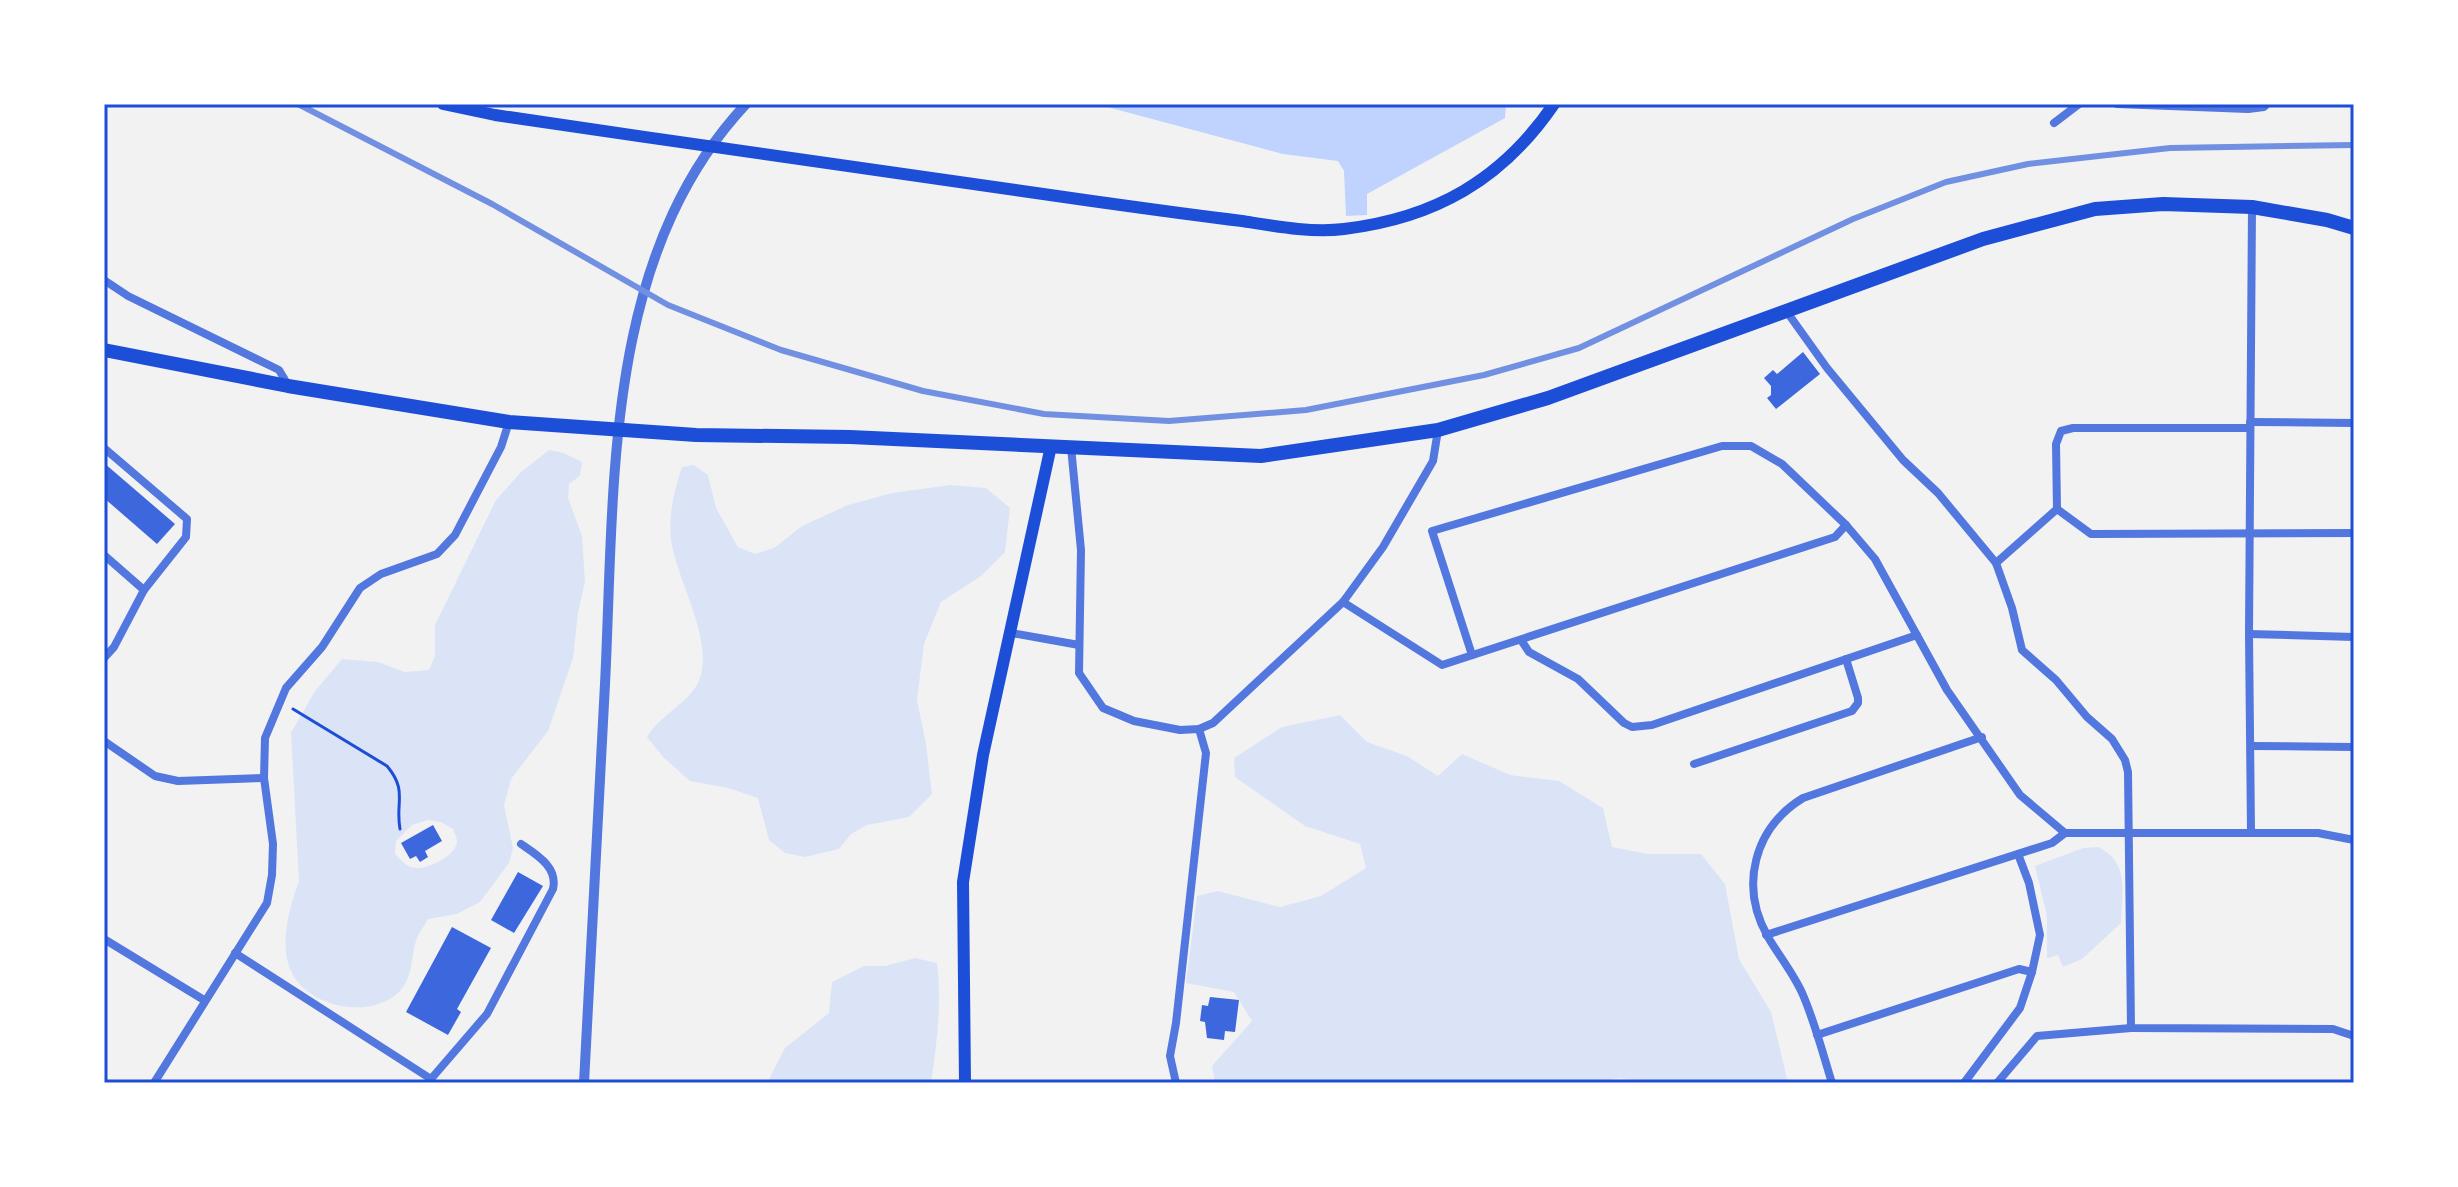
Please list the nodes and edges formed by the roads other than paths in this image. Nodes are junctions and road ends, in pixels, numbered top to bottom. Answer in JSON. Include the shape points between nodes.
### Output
{"nodes":[{"id":1,"x":443,"y":104,"type":"edge"},
{"id":2,"x":746,"y":104,"type":"edge"},
{"id":3,"x":1554,"y":104,"type":"edge"},
{"id":4,"x":2079,"y":104,"type":"edge"},
{"id":5,"x":2117,"y":104,"type":"edge"},
{"id":6,"x":2267,"y":104,"type":"edge"},
{"id":7,"x":2054,"y":123,"type":"dead end"},
{"id":8,"x":712,"y":147,"type":"junction"},
{"id":9,"x":2252,"y":207,"type":"junction"},
{"id":10,"x":2354,"y":228,"type":"edge"},
{"id":11,"x":104,"y":280,"type":"edge"},
{"id":12,"x":1787,"y":312,"type":"junction"},
{"id":13,"x":104,"y":350,"type":"edge"},
{"id":14,"x":288,"y":386,"type":"junction"},
{"id":15,"x":509,"y":422,"type":"junction"},
{"id":16,"x":2354,"y":423,"type":"edge"},
{"id":17,"x":2250,"y":425,"type":"junction"},
{"id":18,"x":1438,"y":430,"type":"junction"},
{"id":19,"x":1051,"y":446,"type":"junction"},
{"id":20,"x":1071,"y":447,"type":"junction"},
{"id":21,"x":104,"y":448,"type":"edge"},
{"id":22,"x":2057,"y":509,"type":"junction"},
{"id":23,"x":1846,"y":525,"type":"junction"},
{"id":24,"x":2354,"y":533,"type":"edge"},
{"id":25,"x":2250,"y":534,"type":"junction"},
{"id":26,"x":104,"y":555,"type":"edge"},
{"id":27,"x":1996,"y":563,"type":"junction"},
{"id":28,"x":144,"y":590,"type":"junction"},
{"id":29,"x":1343,"y":602,"type":"junction"},
{"id":30,"x":1012,"y":633,"type":"junction"},
{"id":31,"x":2249,"y":634,"type":"junction"},
{"id":32,"x":1917,"y":635,"type":"junction"},
{"id":33,"x":2354,"y":637,"type":"edge"},
{"id":34,"x":1521,"y":640,"type":"junction"},
{"id":35,"x":1079,"y":645,"type":"junction"},
{"id":36,"x":1472,"y":655,"type":"junction"},
{"id":37,"x":104,"y":658,"type":"edge"},
{"id":38,"x":1846,"y":659,"type":"junction"},
{"id":39,"x":1199,"y":729,"type":"junction"},
{"id":40,"x":1982,"y":737,"type":"junction"},
{"id":41,"x":104,"y":741,"type":"edge"},
{"id":42,"x":2251,"y":746,"type":"junction"},
{"id":43,"x":2354,"y":747,"type":"edge"},
{"id":44,"x":1694,"y":764,"type":"dead end"},
{"id":45,"x":264,"y":778,"type":"junction"},
{"id":46,"x":2251,"y":832,"type":"junction"},
{"id":47,"x":2065,"y":833,"type":"junction"},
{"id":48,"x":2128,"y":833,"type":"junction"},
{"id":49,"x":2354,"y":840,"type":"edge"},
{"id":50,"x":521,"y":844,"type":"dead end"},
{"id":51,"x":2018,"y":854,"type":"junction"},
{"id":52,"x":1766,"y":935,"type":"junction"},
{"id":53,"x":104,"y":939,"type":"edge"},
{"id":54,"x":235,"y":953,"type":"junction"},
{"id":55,"x":2032,"y":972,"type":"junction"},
{"id":56,"x":204,"y":1000,"type":"junction"},
{"id":57,"x":2131,"y":1028,"type":"junction"},
{"id":58,"x":1817,"y":1035,"type":"junction"},
{"id":59,"x":2354,"y":1036,"type":"edge"},
{"id":60,"x":154,"y":1083,"type":"edge"},
{"id":61,"x":584,"y":1083,"type":"edge"},
{"id":62,"x":965,"y":1083,"type":"edge"},
{"id":63,"x":1176,"y":1083,"type":"edge"},
{"id":64,"x":1832,"y":1083,"type":"edge"},
{"id":65,"x":1964,"y":1083,"type":"edge"},
{"id":66,"x":1997,"y":1083,"type":"edge"}],
"edges":[{"from":1,"to":8,"type":"main road"},
{"from":2,"to":8,"type":"street"},
{"from":3,"to":8,"type":"main road","via":[[1520,149],[1480,181],[1406,217],[1342,230],[1272,226]]},
{"from":4,"to":7,"type":"street"},
{"from":5,"to":6,"type":"street","via":[[2248,109]]},
{"from":8,"to":61,"type":"street","via":[[677,204],[654,256],[626,368]]},
{"from":9,"to":10,"type":"highway"},
{"from":9,"to":12,"type":"highway","via":[[2163,204],[2095,209],[1983,239]]},
{"from":9,"to":17,"type":"street"},
{"from":11,"to":14,"type":"street","via":[[279,370]]},
{"from":12,"to":18,"type":"highway","via":[[1548,398]]},
{"from":12,"to":27,"type":"street","via":[[1893,449]]},
{"from":13,"to":14,"type":"highway"},
{"from":14,"to":15,"type":"highway"},
{"from":15,"to":19,"type":"highway","via":[[696,435]]},
{"from":15,"to":45,"type":"street","via":[[455,535],[437,554],[381,574],[360,588],[322,647],[286,688],[265,738]]},
{"from":16,"to":17,"type":"street"},
{"from":17,"to":22,"type":"street","via":[[2066,428],[2056,444]]},
{"from":17,"to":25,"type":"street"},
{"from":18,"to":20,"type":"highway","via":[[1261,456]]},
{"from":18,"to":29,"type":"street","via":[[1433,461],[1383,547]]},
{"from":19,"to":20,"type":"highway"},
{"from":19,"to":30,"type":"main road"},
{"from":20,"to":35,"type":"street","via":[[1081,550]]},
{"from":21,"to":28,"type":"street","via":[[187,519],[186,537]]},
{"from":22,"to":25,"type":"street","via":[[2091,534]]},
{"from":22,"to":27,"type":"street"},
{"from":23,"to":32,"type":"street","via":[[1875,559]]},
{"from":23,"to":34,"type":"street","via":[[1835,537]]},
{"from":23,"to":36,"type":"street","via":[[1782,464],[1751,446],[1722,446],[1432,531]]},
{"from":24,"to":25,"type":"street"},
{"from":25,"to":31,"type":"street"},
{"from":26,"to":28,"type":"street"},
{"from":27,"to":48,"type":"street","via":[[2022,650],[2112,739],[2125,760]]},
{"from":28,"to":37,"type":"street"},
{"from":29,"to":36,"type":"street","via":[[1442,665]]},
{"from":29,"to":39,"type":"street","via":[[1213,723]]},
{"from":30,"to":35,"type":"street"},
{"from":30,"to":62,"type":"main road","via":[[983,755],[963,882]]},
{"from":31,"to":33,"type":"street"},
{"from":31,"to":42,"type":"street"},
{"from":32,"to":38,"type":"street"},
{"from":32,"to":40,"type":"street","via":[[1947,690]]},
{"from":34,"to":36,"type":"street"},
{"from":34,"to":38,"type":"street","via":[[1529,652],[1578,679],[1632,727],[1652,725]]},
{"from":35,"to":39,"type":"street","via":[[1079,673],[1103,708],[1166,729]]},
{"from":38,"to":44,"type":"street","via":[[1858,698],[1852,711]]},
{"from":39,"to":63,"type":"street","via":[[1206,753],[1170,1056]]},
{"from":40,"to":47,"type":"street","via":[[2020,795]]},
{"from":40,"to":52,"type":"street","via":[[1803,798],[1780,815],[1761,844],[1752,877]]},
{"from":41,"to":45,"type":"street","via":[[155,776],[178,781]]},
{"from":42,"to":43,"type":"street"},
{"from":42,"to":46,"type":"street"},
{"from":45,"to":54,"type":"street","via":[[272,875],[267,903]]},
{"from":46,"to":48,"type":"street"},
{"from":46,"to":49,"type":"street","via":[[2318,833]]},
{"from":47,"to":48,"type":"street"},
{"from":47,"to":51,"type":"street"},
{"from":48,"to":57,"type":"street"},
{"from":50,"to":54,"type":"street","via":[[553,872],[553,889],[487,1014],[431,1079]]},
{"from":51,"to":52,"type":"street"},
{"from":51,"to":55,"type":"street","via":[[2040,935]]},
{"from":52,"to":58,"type":"street","via":[[1802,993]]},
{"from":53,"to":56,"type":"street"},
{"from":54,"to":56,"type":"street"},
{"from":55,"to":58,"type":"street","via":[[2019,969]]},
{"from":55,"to":65,"type":"street","via":[[2020,1008]]},
{"from":56,"to":60,"type":"street"},
{"from":57,"to":59,"type":"street","via":[[2333,1029]]},
{"from":57,"to":66,"type":"street","via":[[2037,1036]]},
{"from":58,"to":64,"type":"street"}]}
